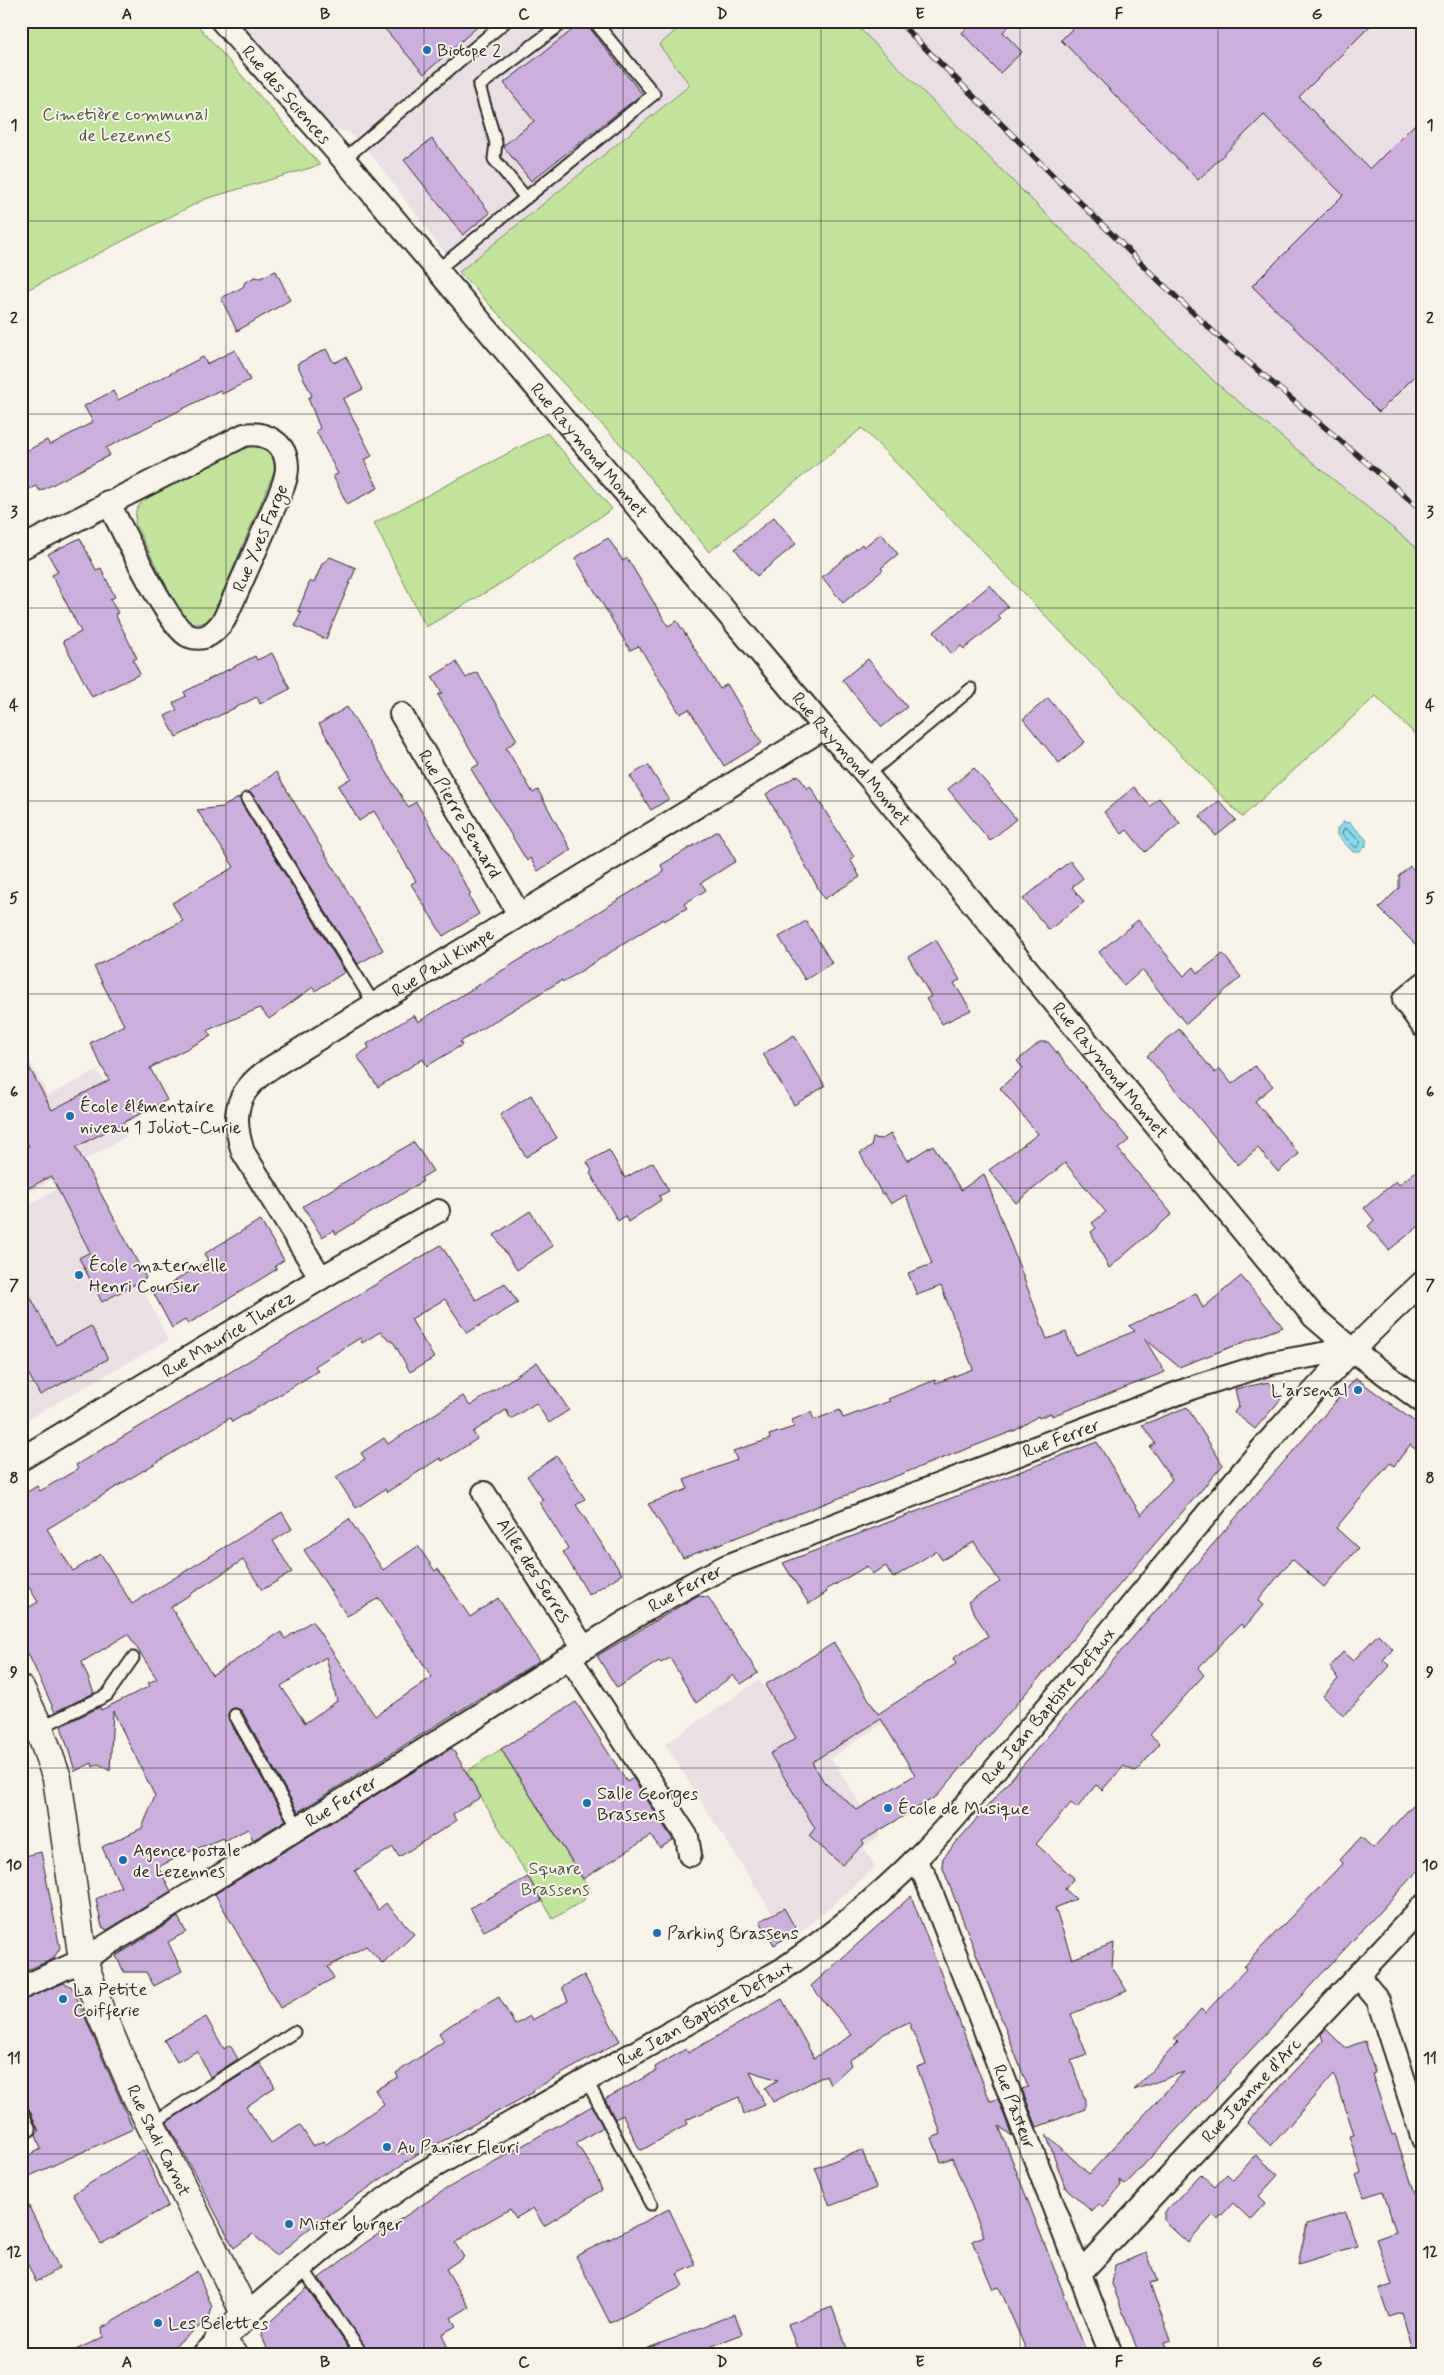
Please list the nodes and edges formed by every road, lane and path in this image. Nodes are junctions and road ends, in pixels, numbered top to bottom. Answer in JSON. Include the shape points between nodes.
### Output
{"nodes":[{"id":1,"x":222,"y":21,"type":"edge"},
{"id":2,"x":506,"y":21,"type":"edge"},
{"id":3,"x":565,"y":21,"type":"edge"},
{"id":4,"x":594,"y":21,"type":"edge"},
{"id":5,"x":347,"y":164,"type":"junction"},
{"id":6,"x":526,"y":198,"type":"junction"},
{"id":7,"x":437,"y":270,"type":"junction"},
{"id":8,"x":108,"y":502,"type":"junction"},
{"id":9,"x":21,"y":548,"type":"edge"},
{"id":10,"x":971,"y":689,"type":"dead end"},
{"id":11,"x":401,"y":714,"type":"dead end"},
{"id":12,"x":824,"y":728,"type":"junction"},
{"id":13,"x":867,"y":775,"type":"junction"},
{"id":14,"x":247,"y":799,"type":"dead end"},
{"id":15,"x":519,"y":914,"type":"junction"},
{"id":16,"x":1423,"y":984,"type":"edge"},
{"id":17,"x":374,"y":1004,"type":"junction"},
{"id":18,"x":1423,"y":1026,"type":"edge"},
{"id":19,"x":438,"y":1211,"type":"dead end"},
{"id":20,"x":321,"y":1278,"type":"junction"},
{"id":21,"x":1423,"y":1282,"type":"edge"},
{"id":22,"x":1351,"y":1349,"type":"junction"},
{"id":23,"x":1423,"y":1402,"type":"edge"},
{"id":24,"x":21,"y":1459,"type":"edge"},
{"id":25,"x":484,"y":1492,"type":"dead end"},
{"id":26,"x":577,"y":1653,"type":"junction"},
{"id":27,"x":133,"y":1658,"type":"dead end"},
{"id":28,"x":21,"y":1690,"type":"edge"},
{"id":29,"x":235,"y":1715,"type":"dead end"},
{"id":30,"x":39,"y":1728,"type":"junction"},
{"id":31,"x":298,"y":1827,"type":"junction"},
{"id":32,"x":690,"y":1855,"type":"dead end"},
{"id":33,"x":914,"y":1861,"type":"junction"},
{"id":34,"x":1423,"y":1906,"type":"edge"},
{"id":35,"x":82,"y":1960,"type":"junction"},
{"id":36,"x":1358,"y":1976,"type":"junction"},
{"id":37,"x":21,"y":1988,"type":"edge"},
{"id":38,"x":294,"y":2032,"type":"dead end"},
{"id":39,"x":586,"y":2079,"type":"junction"},
{"id":40,"x":21,"y":2109,"type":"edge"},
{"id":41,"x":151,"y":2124,"type":"junction"},
{"id":42,"x":30,"y":2130,"type":"dead end"},
{"id":43,"x":1423,"y":2139,"type":"edge"},
{"id":44,"x":651,"y":2204,"type":"dead end"},
{"id":45,"x":301,"y":2266,"type":"junction"},
{"id":46,"x":1079,"y":2274,"type":"junction"},
{"id":47,"x":246,"y":2315,"type":"junction"},
{"id":48,"x":218,"y":2349,"type":"edge"},
{"id":49,"x":362,"y":2354,"type":"edge"},
{"id":50,"x":1111,"y":2354,"type":"edge"}],
"edges":[{"from":1,"to":5,"type":"street","name":"Rue des Sciences"},
{"from":2,"to":5,"type":"lane"},
{"from":3,"to":6,"type":"lane","via":[[479,86],[496,143],[494,159]]},
{"from":4,"to":6,"type":"lane","via":[[654,94]]},
{"from":5,"to":7,"type":"street","name":"Rue Raymond Monnet"},
{"from":6,"to":7,"type":"lane"},
{"from":7,"to":12,"type":"street","name":"Rue Raymond Monnet"},
{"from":8,"to":8,"type":"street","name":"Rue Yves Farge","via":[[171,620],[188,636],[207,636],[224,620],[257,546],[286,479],[286,457],[275,441],[258,434],[244,435]]},
{"from":8,"to":9,"type":"street","name":"Rue Yves Farge"},
{"from":10,"to":13,"type":"lane"},
{"from":11,"to":15,"type":"street","name":"Rue Pierre Semard"},
{"from":12,"to":13,"type":"street","name":"Rue Raymond Monnet"},
{"from":12,"to":15,"type":"street","name":"Rue Paul Kimpe"},
{"from":13,"to":22,"type":"street","name":"Rue Raymond Monnet","via":[[1314,1317]]},
{"from":14,"to":17,"type":"lane"},
{"from":15,"to":17,"type":"street","name":"Rue Paul Kimpe"},
{"from":16,"to":18,"type":"street","via":[[1404,1000]]},
{"from":17,"to":20,"type":"street","name":"Rue Paul Kimpe","via":[[264,1072],[241,1097],[236,1113],[236,1131],[243,1152]]},
{"from":19,"to":20,"type":"street","name":"Rue Maurice Thorez"},
{"from":20,"to":24,"type":"street","name":"Rue Maurice Thorez"},
{"from":21,"to":22,"type":"street","name":"Rue Jean Baptiste Defaux"},
{"from":22,"to":23,"type":"street","name":"Rue Raymond Monnet"},
{"from":22,"to":26,"type":"street","name":"Rue Ferrer","via":[[1271,1363],[1194,1388],[727,1566]]},
{"from":22,"to":33,"type":"street","name":"Rue Jean Baptiste Defaux","via":[[1172,1554],[1104,1640]]},
{"from":25,"to":26,"type":"street","name":"Allée des Serres"},
{"from":26,"to":31,"type":"street","name":"Rue Ferrer"},
{"from":26,"to":32,"type":"street","name":"Allée des Serres","via":[[687,1838]]},
{"from":27,"to":30,"type":"lane","via":[[106,1695]]},
{"from":28,"to":30,"type":"street","name":"Rue Sadi Carnot"},
{"from":29,"to":31,"type":"lane"},
{"from":30,"to":35,"type":"street","name":"Rue Sadi Carnot","via":[[57,1778]]},
{"from":31,"to":35,"type":"street","name":"Rue Ferrer"},
{"from":33,"to":39,"type":"street","name":"Rue Jean Baptiste Defaux","via":[[783,1969]]},
{"from":33,"to":46,"type":"street","name":"Rue Pasteur","via":[[925,1876]]},
{"from":34,"to":36,"type":"street","name":"Rue Jeanne d'Arc"},
{"from":35,"to":37,"type":"street","name":"Rue Ferrer"},
{"from":35,"to":41,"type":"street","name":"Rue Sadi Carnot","via":[[101,2014]]},
{"from":36,"to":43,"type":"street","via":[[1378,2000]]},
{"from":36,"to":46,"type":"street","name":"Rue Jeanne d'Arc"},
{"from":38,"to":41,"type":"lane"},
{"from":39,"to":44,"type":"lane"},
{"from":39,"to":45,"type":"street","name":"Rue Jean Baptiste Defaux","via":[[419,2175]]},
{"from":40,"to":42,"type":"lane"},
{"from":41,"to":47,"type":"street","name":"Rue Sadi Carnot"},
{"from":45,"to":47,"type":"street","name":"Rue Jean Baptiste Defaux"},
{"from":45,"to":49,"type":"lane"},
{"from":46,"to":50,"type":"street","name":"Rue Pasteur"},
{"from":47,"to":48,"type":"street"}]}
